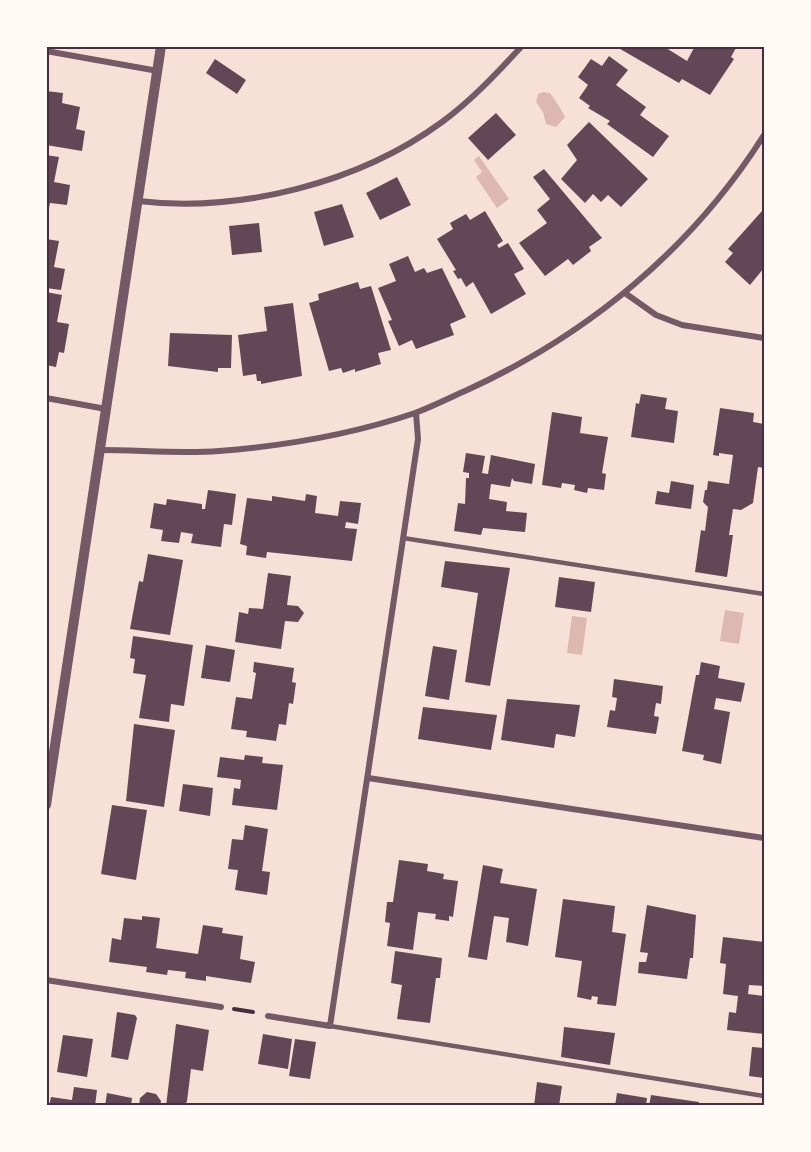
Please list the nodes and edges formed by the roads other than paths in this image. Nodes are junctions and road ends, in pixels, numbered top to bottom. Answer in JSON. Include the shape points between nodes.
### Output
{"nodes":[{"id":1,"x":162,"y":46,"type":"edge"},
{"id":2,"x":522,"y":46,"type":"edge"},
{"id":3,"x":46,"y":51,"type":"edge"},
{"id":4,"x":158,"y":71,"type":"junction"},
{"id":5,"x":765,"y":135,"type":"edge"},
{"id":6,"x":138,"y":201,"type":"junction"},
{"id":7,"x":625,"y":293,"type":"junction"},
{"id":8,"x":765,"y":338,"type":"edge"},
{"id":9,"x":46,"y":398,"type":"edge"},
{"id":10,"x":106,"y":409,"type":"junction"},
{"id":11,"x":416,"y":413,"type":"junction"},
{"id":12,"x":100,"y":450,"type":"junction"},
{"id":13,"x":403,"y":538,"type":"junction"},
{"id":14,"x":765,"y":594,"type":"edge"},
{"id":15,"x":368,"y":778,"type":"junction"},
{"id":16,"x":46,"y":805,"type":"edge"},
{"id":17,"x":765,"y":838,"type":"edge"},
{"id":18,"x":46,"y":980,"type":"edge"},
{"id":19,"x":221,"y":1007,"type":"road end"},
{"id":20,"x":268,"y":1016,"type":"road end"},
{"id":21,"x":330,"y":1026,"type":"junction"},
{"id":22,"x":765,"y":1096,"type":"edge"}],
"edges":[{"from":1,"to":4,"type":"street"},
{"from":2,"to":6,"type":"street","via":[[476,95],[441,123],[363,166],[324,180],[235,199],[177,205]]},
{"from":3,"to":4,"type":"street"},
{"from":4,"to":6,"type":"street"},
{"from":5,"to":7,"type":"street","via":[[736,179],[682,242]]},
{"from":6,"to":10,"type":"street"},
{"from":7,"to":8,"type":"street","via":[[656,315],[682,325]]},
{"from":7,"to":11,"type":"street","via":[[569,334],[506,372]]},
{"from":9,"to":10,"type":"street"},
{"from":10,"to":12,"type":"street"},
{"from":11,"to":12,"type":"street","via":[[318,438],[217,451]]},
{"from":11,"to":13,"type":"street","via":[[418,439]]},
{"from":12,"to":16,"type":"street"},
{"from":13,"to":14,"type":"lane"},
{"from":13,"to":15,"type":"street"},
{"from":15,"to":17,"type":"street"},
{"from":15,"to":21,"type":"street"},
{"from":18,"to":19,"type":"street"},
{"from":20,"to":21,"type":"street"},
{"from":21,"to":22,"type":"lane"}]}
